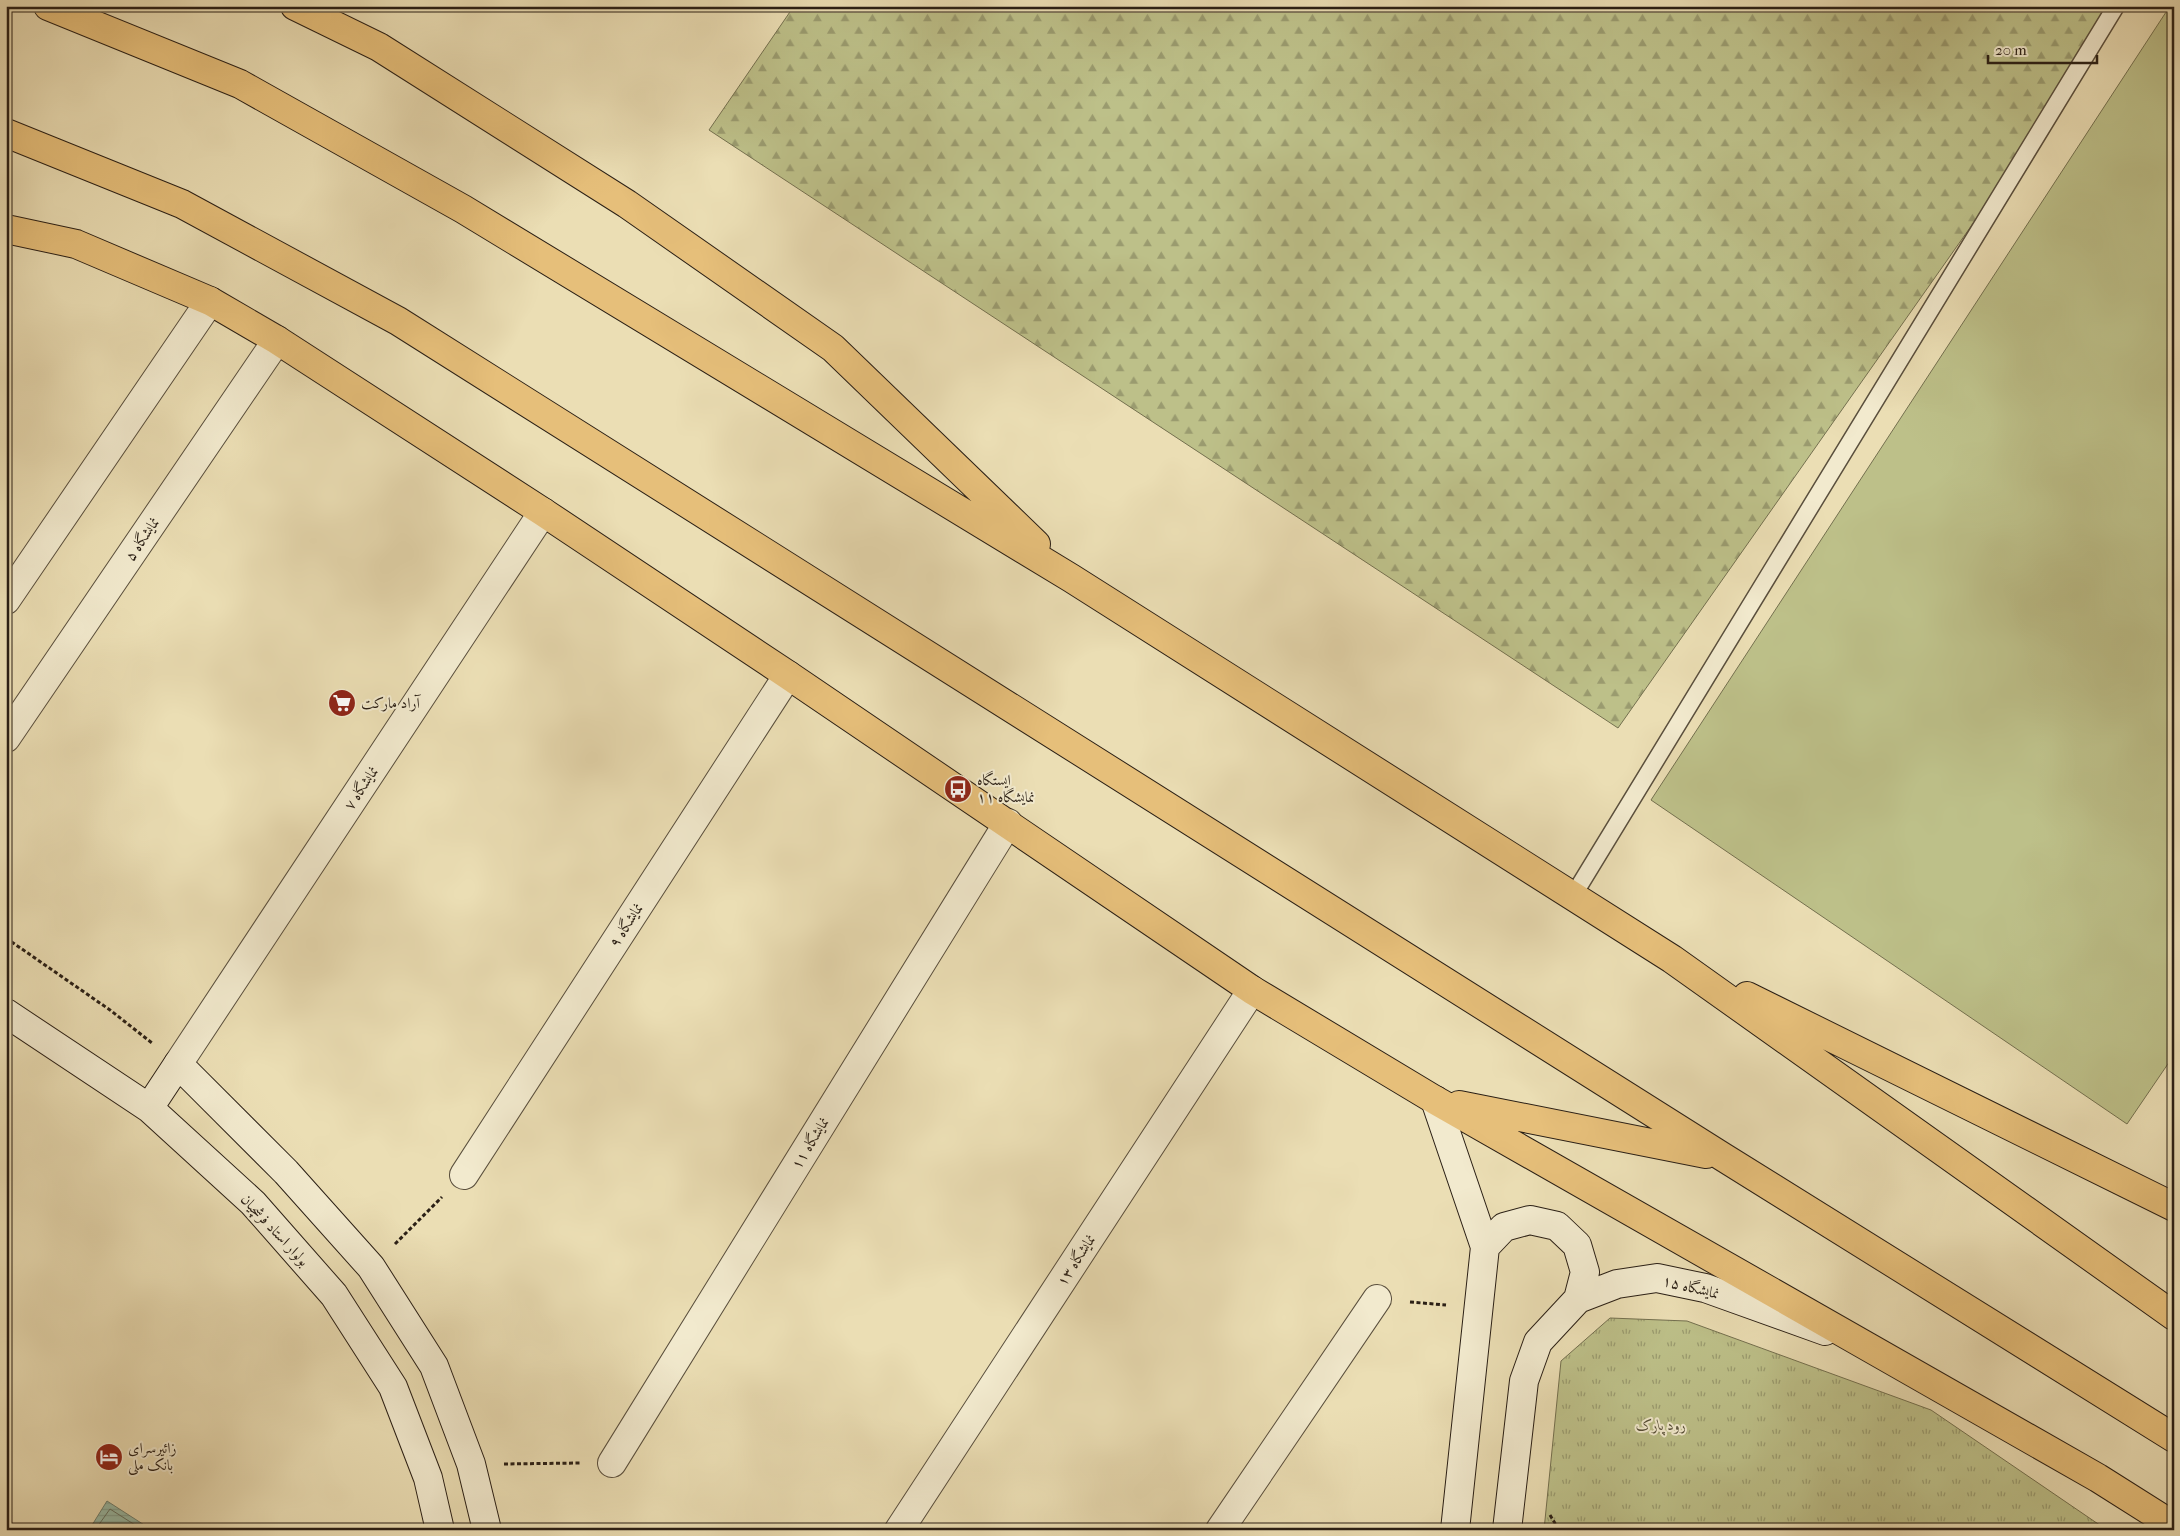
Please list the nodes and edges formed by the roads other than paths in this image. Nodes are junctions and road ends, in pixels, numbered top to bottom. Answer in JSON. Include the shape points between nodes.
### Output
{"nodes":[{"id":1,"x":48,"y":6,"type":"edge"},
{"id":2,"x":295,"y":6,"type":"edge"},
{"id":3,"x":2116,"y":6,"type":"edge"},
{"id":4,"x":6,"y":134,"type":"edge"},
{"id":5,"x":6,"y":229,"type":"edge"},
{"id":6,"x":210,"y":301,"type":"junction"},
{"id":7,"x":277,"y":340,"type":"junction"},
{"id":8,"x":543,"y":512,"type":"junction"},
{"id":9,"x":1071,"y":578,"type":"junction"},
{"id":10,"x":6,"y":600,"type":"edge"},
{"id":11,"x":788,"y":675,"type":"junction"},
{"id":12,"x":6,"y":738,"type":"edge"},
{"id":13,"x":1008,"y":823,"type":"junction"},
{"id":14,"x":1573,"y":896,"type":"junction"},
{"id":15,"x":1672,"y":959,"type":"junction"},
{"id":16,"x":1252,"y":990,"type":"junction"},
{"id":17,"x":6,"y":1013,"type":"edge"},
{"id":18,"x":178,"y":1064,"type":"junction"},
{"id":19,"x":1435,"y":1100,"type":"junction"},
{"id":20,"x":149,"y":1108,"type":"junction"},
{"id":21,"x":1723,"y":1157,"type":"junction"},
{"id":22,"x":464,"y":1175,"type":"road end"},
{"id":23,"x":2174,"y":1207,"type":"edge"},
{"id":24,"x":1485,"y":1247,"type":"junction"},
{"id":25,"x":1377,"y":1299,"type":"road end"},
{"id":26,"x":1578,"y":1299,"type":"junction"},
{"id":27,"x":2174,"y":1316,"type":"edge"},
{"id":28,"x":1868,"y":1346,"type":"junction"},
{"id":29,"x":2174,"y":1438,"type":"edge"},
{"id":30,"x":612,"y":1463,"type":"road end"},
{"id":31,"x":2174,"y":1526,"type":"edge"},
{"id":32,"x":440,"y":1530,"type":"edge"},
{"id":33,"x":487,"y":1530,"type":"edge"},
{"id":34,"x":899,"y":1530,"type":"edge"},
{"id":35,"x":1220,"y":1530,"type":"edge"},
{"id":36,"x":1455,"y":1530,"type":"edge"},
{"id":37,"x":1507,"y":1530,"type":"edge"}],
"edges":[{"from":1,"to":9,"type":"highway","via":[[240,84],[309,122],[463,209]]},
{"from":2,"to":9,"type":"highway","via":[[379,47],[611,194],[833,348]]},
{"from":3,"to":14,"type":"lane"},
{"from":4,"to":21,"type":"highway","via":[[182,204],[398,321]]},
{"from":5,"to":6,"type":"highway","via":[[76,244]]},
{"from":6,"to":7,"type":"highway"},
{"from":6,"to":10,"type":"street"},
{"from":7,"to":8,"type":"highway"},
{"from":7,"to":12,"type":"street","name":"نمایشگاه ۵"},
{"from":8,"to":11,"type":"highway"},
{"from":8,"to":18,"type":"street","name":"نمایشگاه ۷"},
{"from":9,"to":14,"type":"highway"},
{"from":11,"to":13,"type":"highway"},
{"from":11,"to":22,"type":"street","name":"نمایشگاه ۹"},
{"from":13,"to":16,"type":"highway"},
{"from":13,"to":30,"type":"street","name":"نمایشگاه ۱۱"},
{"from":14,"to":15,"type":"highway"},
{"from":15,"to":23,"type":"highway"},
{"from":15,"to":27,"type":"highway"},
{"from":16,"to":19,"type":"highway"},
{"from":16,"to":34,"type":"street","name":"نمایشگاه ۱۳"},
{"from":17,"to":20,"type":"street","name":"بولوار استاد فرشچیان"},
{"from":18,"to":20,"type":"street","name":"نمایشگاه ۷"},
{"from":18,"to":33,"type":"street","via":[[286,1172],[371,1267],[434,1366],[471,1464]]},
{"from":19,"to":21,"type":"highway"},
{"from":19,"to":24,"type":"street"},
{"from":19,"to":28,"type":"highway"},
{"from":20,"to":32,"type":"street","name":"بولوار استاد فرشچیان","via":[[253,1203],[334,1295],[392,1388],[428,1478]]},
{"from":21,"to":29,"type":"highway"},
{"from":24,"to":26,"type":"street","via":[[1504,1227],[1530,1220],[1557,1226],[1577,1245],[1585,1272]]},
{"from":24,"to":36,"type":"street"},
{"from":25,"to":35,"type":"street"},
{"from":26,"to":28,"type":"street","name":"نمایشگاه ۱۵","via":[[1617,1284],[1657,1278],[1705,1288]]},
{"from":26,"to":37,"type":"street","name":"نمایشگاه ۱۵","via":[[1538,1342],[1524,1381]]},
{"from":28,"to":31,"type":"highway","via":[[2098,1478]]}]}
